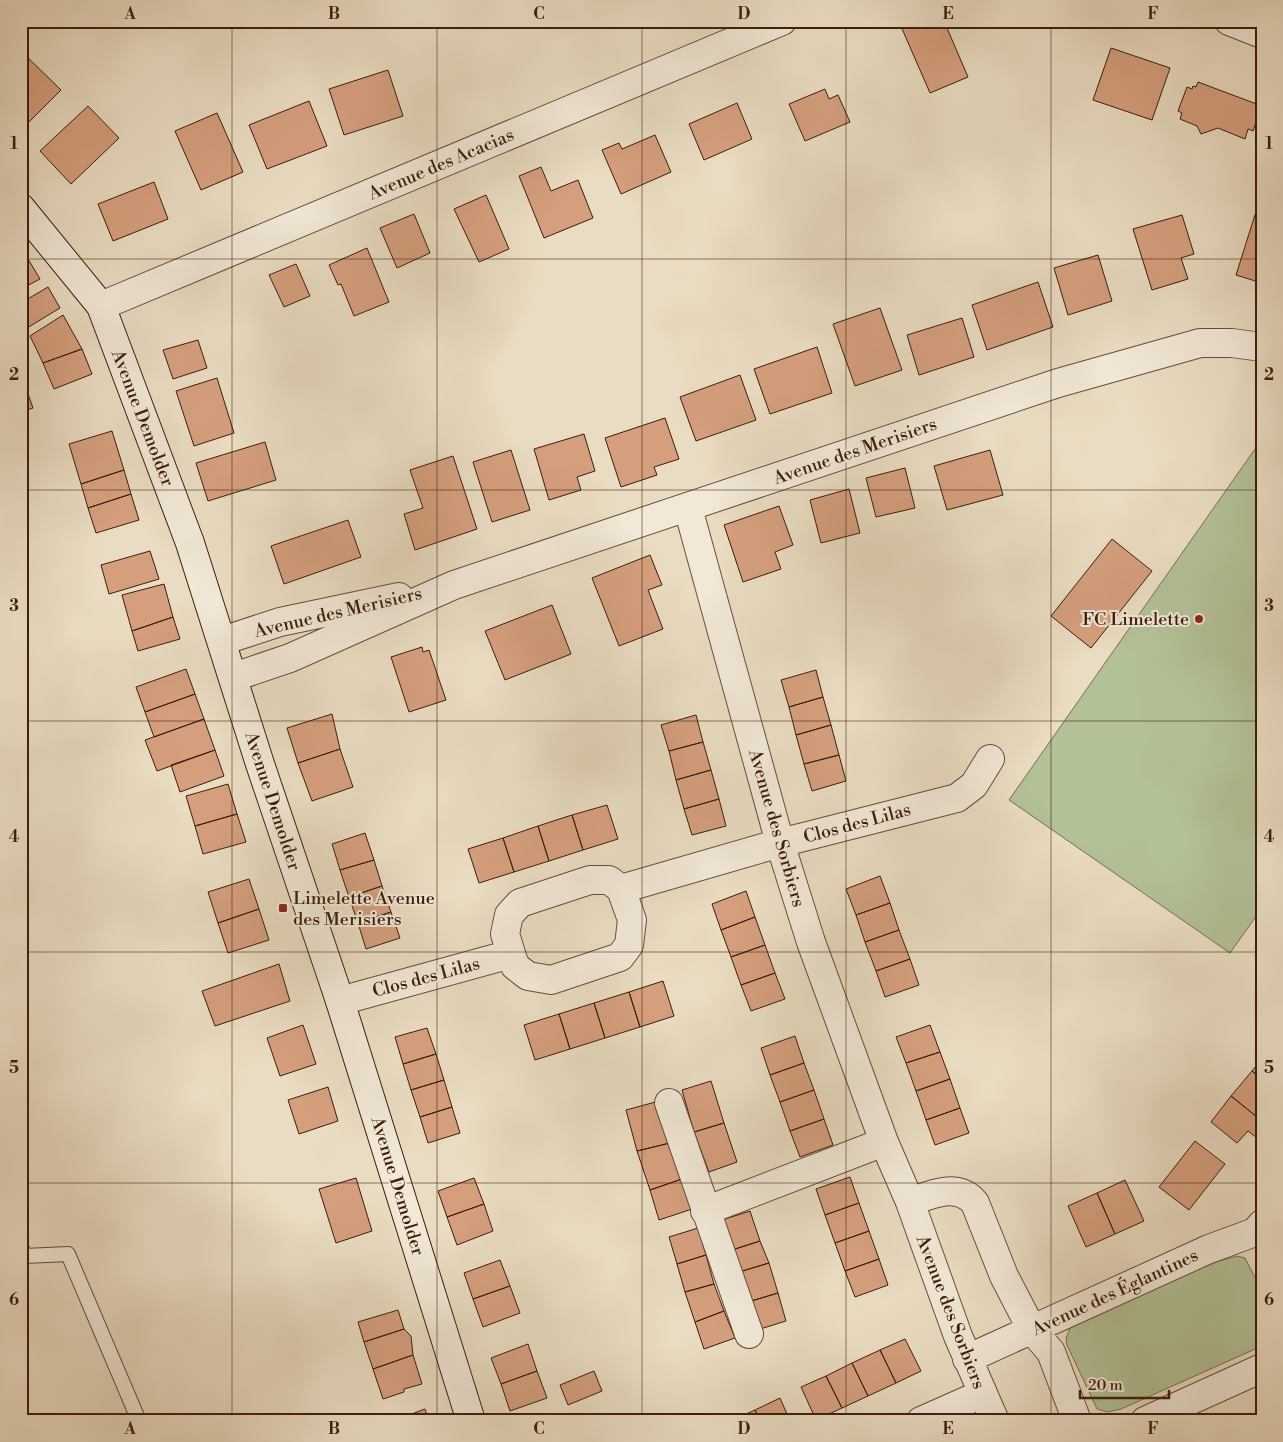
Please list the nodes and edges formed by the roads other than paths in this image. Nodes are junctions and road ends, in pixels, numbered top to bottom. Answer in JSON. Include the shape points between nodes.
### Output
{"nodes":[{"id":1,"x":782,"y":21,"type":"edge"},
{"id":2,"x":1229,"y":21,"type":"edge"},
{"id":3,"x":1262,"y":34,"type":"edge"},
{"id":4,"x":21,"y":208,"type":"edge"},
{"id":5,"x":101,"y":306,"type":"junction"},
{"id":6,"x":1262,"y":347,"type":"edge"},
{"id":7,"x":688,"y":508,"type":"junction"},
{"id":8,"x":454,"y":585,"type":"junction"},
{"id":9,"x":222,"y":641,"type":"junction"},
{"id":10,"x":234,"y":677,"type":"junction"},
{"id":11,"x":990,"y":759,"type":"dead end"},
{"id":12,"x":780,"y":843,"type":"junction"},
{"id":13,"x":621,"y":889,"type":"junction"},
{"id":14,"x":511,"y":954,"type":"junction"},
{"id":15,"x":340,"y":1001,"type":"junction"},
{"id":16,"x":668,"y":1103,"type":"dead end"},
{"id":17,"x":884,"y":1142,"type":"junction"},
{"id":18,"x":910,"y":1202,"type":"junction"},
{"id":19,"x":705,"y":1210,"type":"junction"},
{"id":20,"x":1260,"y":1234,"type":"edge"},
{"id":21,"x":21,"y":1247,"type":"edge"},
{"id":22,"x":1032,"y":1330,"type":"junction"},
{"id":23,"x":748,"y":1334,"type":"dead end"},
{"id":24,"x":967,"y":1359,"type":"junction"},
{"id":25,"x":1262,"y":1368,"type":"edge"},
{"id":26,"x":982,"y":1394,"type":"junction"},
{"id":27,"x":139,"y":1421,"type":"edge"},
{"id":28,"x":471,"y":1421,"type":"edge"},
{"id":29,"x":920,"y":1421,"type":"edge"},
{"id":30,"x":995,"y":1421,"type":"edge"},
{"id":31,"x":1077,"y":1421,"type":"edge"},
{"id":32,"x":1145,"y":1421,"type":"edge"}],
"edges":[{"from":1,"to":5,"type":"street","name":"Avenue des Acacias"},
{"from":2,"to":3,"type":"street"},
{"from":4,"to":5,"type":"street","name":"Avenue Demolder"},
{"from":5,"to":9,"type":"street","name":"Avenue Demolder","via":[[190,543]]},
{"from":6,"to":7,"type":"street","name":"Avenue des Merisiers","via":[[1200,343],[1173,349],[1058,383]]},
{"from":7,"to":8,"type":"street","name":"Avenue des Merisiers"},
{"from":7,"to":12,"type":"street","name":"Avenue des Sorbiers"},
{"from":8,"to":9,"type":"street","name":"Avenue des Merisiers","via":[[280,622]]},
{"from":8,"to":10,"type":"street","name":"Avenue des Merisiers","via":[[290,658]]},
{"from":9,"to":10,"type":"street","name":"Avenue Demolder"},
{"from":10,"to":15,"type":"street","name":"Avenue Demolder"},
{"from":11,"to":12,"type":"street","name":"Clos des Lilas","via":[[974,786],[956,798]]},
{"from":12,"to":13,"type":"street","name":"Clos des Lilas"},
{"from":12,"to":17,"type":"street","name":"Avenue des Sorbiers","via":[[811,942]]},
{"from":13,"to":14,"type":"street","via":[[609,880],[590,880],[520,903],[509,915],[505,934]]},
{"from":13,"to":14,"type":"street","via":[[632,920],[629,944],[620,957],[551,980],[528,976],[515,966]]},
{"from":14,"to":15,"type":"street","name":"Clos des Lilas"},
{"from":15,"to":28,"type":"street","name":"Avenue Demolder"},
{"from":16,"to":19,"type":"street"},
{"from":17,"to":18,"type":"street","name":"Avenue des Sorbiers"},
{"from":17,"to":19,"type":"street"},
{"from":18,"to":22,"type":"street","via":[[935,1193],[952,1191],[968,1195],[975,1203],[1004,1276]]},
{"from":18,"to":24,"type":"street","name":"Avenue des Sorbiers"},
{"from":19,"to":23,"type":"street"},
{"from":20,"to":22,"type":"street","name":"Avenue des Églantines","via":[[1209,1249]]},
{"from":21,"to":27,"type":"lane","via":[[25,1256],[68,1254]]},
{"from":22,"to":24,"type":"street","name":"Avenue des Églantines"},
{"from":22,"to":31,"type":"street","via":[[1051,1352]]},
{"from":24,"to":26,"type":"street","name":"Avenue des Sorbiers"},
{"from":25,"to":32,"type":"street"},
{"from":26,"to":29,"type":"street"},
{"from":26,"to":30,"type":"street","name":"Avenue des Sorbiers"}]}
